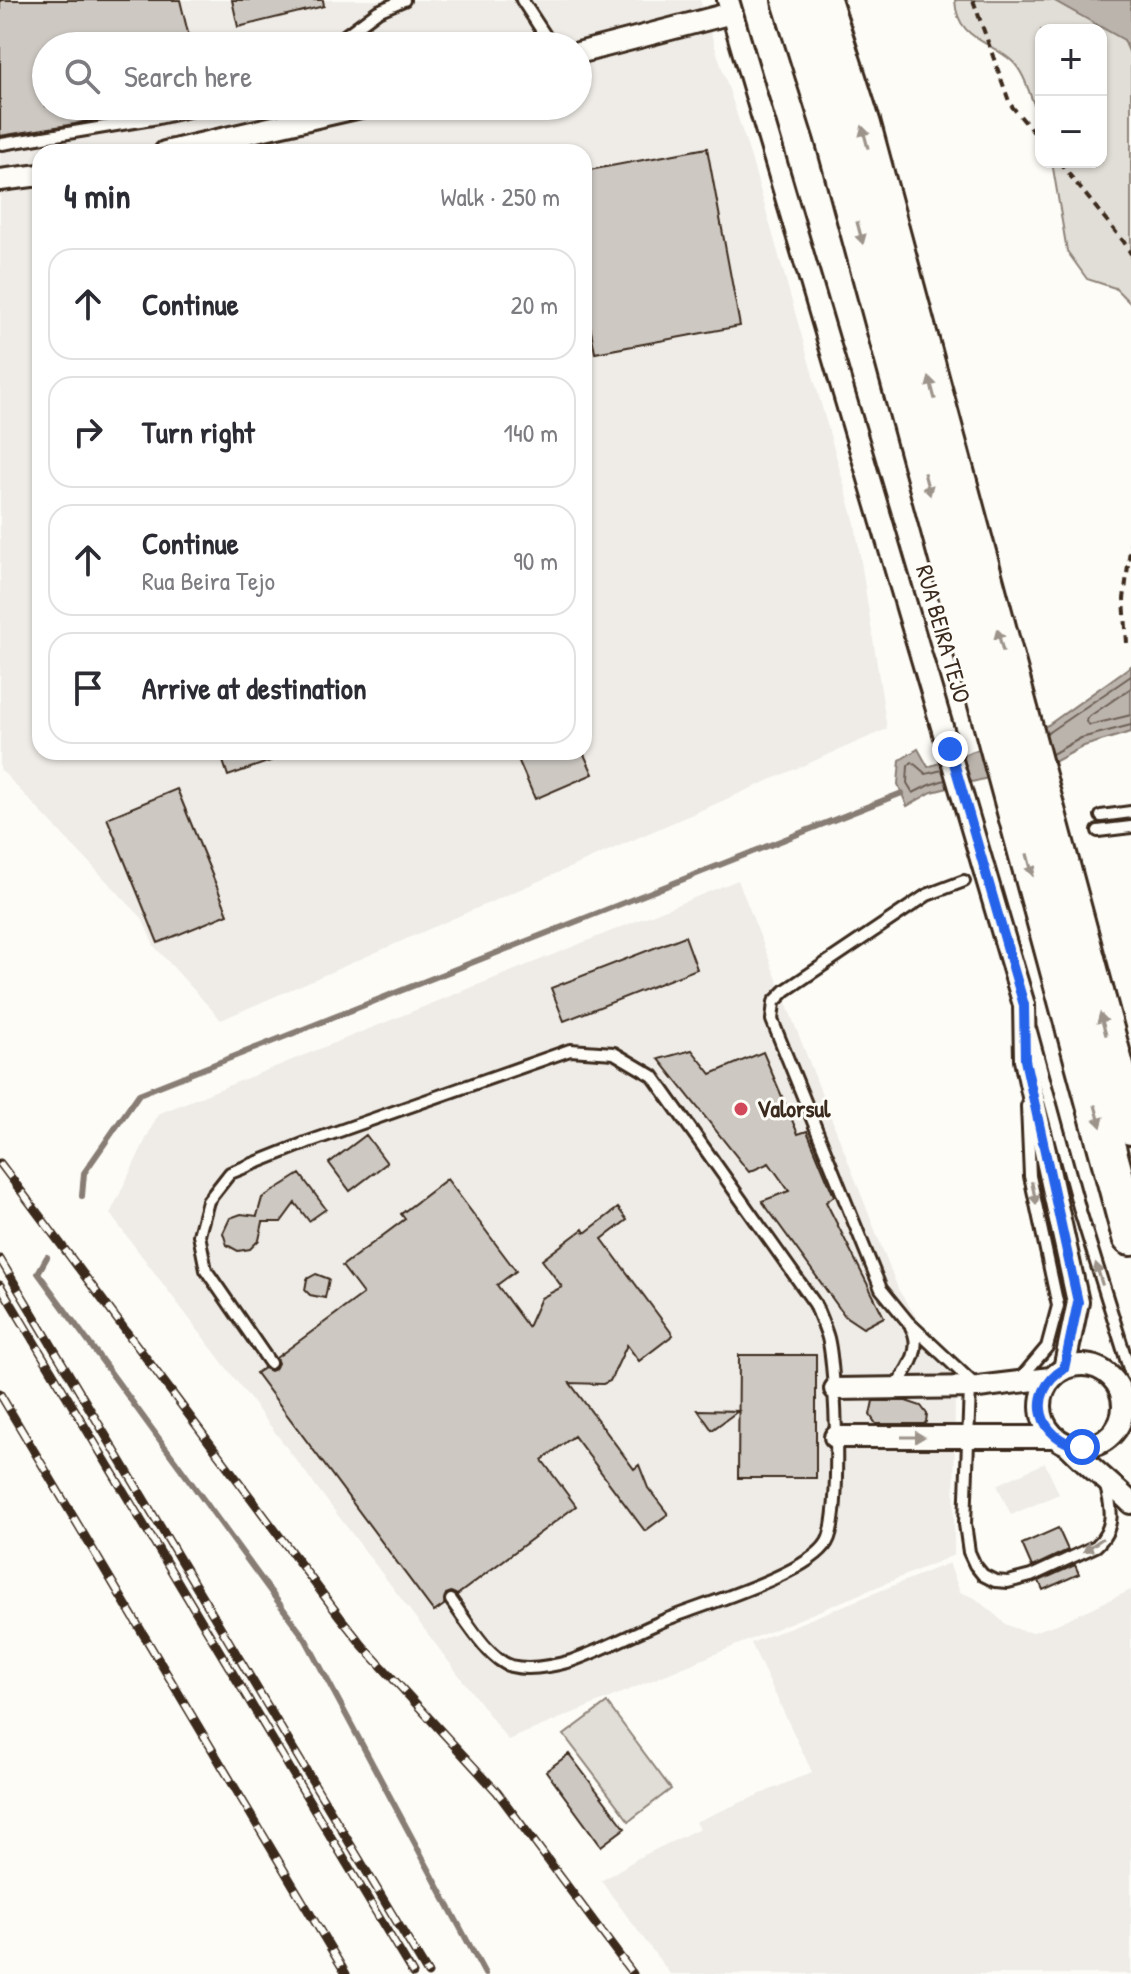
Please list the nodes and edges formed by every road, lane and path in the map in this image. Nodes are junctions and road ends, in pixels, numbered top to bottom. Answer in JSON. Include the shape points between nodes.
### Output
{"nodes":[{"id":1,"x":404,"y":0,"type":"edge"},
{"id":2,"x":522,"y":0,"type":"edge"},
{"id":3,"x":791,"y":0,"type":"edge"},
{"id":4,"x":822,"y":0,"type":"edge"},
{"id":5,"x":973,"y":0,"type":"edge"},
{"id":6,"x":730,"y":6,"type":"edge"},
{"id":7,"x":350,"y":32,"type":"edge"},
{"id":8,"x":543,"y":32,"type":"edge"},
{"id":9,"x":592,"y":49,"type":"edge"},
{"id":10,"x":146,"y":120,"type":"edge"},
{"id":11,"x":304,"y":120,"type":"edge"},
{"id":12,"x":1035,"y":134,"type":"edge"},
{"id":13,"x":2,"y":144,"type":"dead end"},
{"id":14,"x":200,"y":144,"type":"edge"},
{"id":15,"x":1064,"y":168,"type":"edge"},
{"id":16,"x":32,"y":176,"type":"edge"},
{"id":17,"x":0,"y":180,"type":"edge"},
{"id":18,"x":1131,"y":254,"type":"edge"},
{"id":19,"x":1131,"y":541,"type":"edge"},
{"id":20,"x":1127,"y":643,"type":"dead end"},
{"id":21,"x":1006,"y":721,"type":"junction"},
{"id":22,"x":1024,"y":784,"type":"junction"},
{"id":23,"x":1131,"y":812,"type":"edge"},
{"id":24,"x":1101,"y":816,"type":"dead end"},
{"id":25,"x":1131,"y":827,"type":"edge"},
{"id":26,"x":1098,"y":831,"type":"dead end"},
{"id":27,"x":964,"y":881,"type":"dead end"},
{"id":28,"x":1024,"y":1005,"type":"junction"},
{"id":29,"x":1025,"y":1060,"type":"junction"},
{"id":30,"x":1131,"y":1126,"type":"edge"},
{"id":31,"x":1131,"y":1237,"type":"edge"},
{"id":32,"x":908,"y":1322,"type":"junction"},
{"id":33,"x":270,"y":1363,"type":"dead end"},
{"id":34,"x":1058,"y":1374,"type":"junction"},
{"id":35,"x":1131,"y":1375,"type":"edge"},
{"id":36,"x":1017,"y":1383,"type":"junction"},
{"id":37,"x":974,"y":1387,"type":"junction"},
{"id":38,"x":895,"y":1388,"type":"junction"},
{"id":39,"x":835,"y":1389,"type":"junction"},
{"id":40,"x":969,"y":1436,"type":"junction"},
{"id":41,"x":835,"y":1437,"type":"junction"},
{"id":42,"x":1062,"y":1441,"type":"junction"},
{"id":43,"x":1103,"y":1476,"type":"junction"},
{"id":44,"x":1131,"y":1503,"type":"edge"},
{"id":45,"x":451,"y":1600,"type":"dead end"}],
"edges":[{"from":1,"to":7,"type":"lane"},
{"from":2,"to":8,"type":"lane"},
{"from":3,"to":21,"type":"highway","one_way":true},
{"from":21,"to":4,"type":"highway","one_way":true,"via":[[862,125]]},
{"from":5,"to":12,"type":"path","via":[[1010,104]]},
{"from":6,"to":9,"type":"street"},
{"from":6,"to":28,"type":"street","name":"RUA BEIRA TEJO"},
{"from":10,"to":13,"type":"lane"},
{"from":11,"to":14,"type":"street"},
{"from":15,"to":18,"type":"path"},
{"from":16,"to":17,"type":"street"},
{"from":19,"to":20,"type":"path","via":[[1124,599]]},
{"from":21,"to":22,"type":"highway"},
{"from":30,"to":22,"type":"highway","one_way":true},
{"from":22,"to":31,"type":"highway","one_way":true},
{"from":23,"to":24,"type":"lane"},
{"from":25,"to":26,"type":"lane"},
{"from":27,"to":32,"type":"lane","via":[[927,895],[885,923],[779,995],[772,1010],[881,1289]]},
{"from":28,"to":29,"type":"street"},
{"from":35,"to":28,"type":"lane","name":"RUA BEIRA TEJO","one_way":true},
{"from":29,"to":34,"type":"street","via":[[1078,1302]]},
{"from":29,"to":36,"type":"lane","one_way":true,"via":[[1030,1176],[1058,1306],[1047,1347]]},
{"from":32,"to":37,"type":"lane"},
{"from":32,"to":38,"type":"lane","via":[[917,1345]]},
{"from":33,"to":39,"type":"lane","via":[[206,1270],[199,1235],[208,1201],[230,1173],[570,1050],[614,1053],[653,1076],[815,1304],[828,1338]]},
{"from":34,"to":36,"type":"street"},
{"from":34,"to":42,"type":"street","via":[[1041,1402],[1046,1427]]},
{"from":34,"to":42,"type":"street","via":[[1077,1365],[1103,1370],[1120,1390],[1123,1403],[1122,1417],[1107,1438],[1082,1447]]},
{"from":36,"to":37,"type":"street"},
{"from":37,"to":38,"type":"street"},
{"from":37,"to":40,"type":"lane"},
{"from":38,"to":39,"type":"street"},
{"from":39,"to":41,"type":"lane"},
{"from":41,"to":40,"type":"street","one_way":true},
{"from":40,"to":42,"type":"street"},
{"from":43,"to":40,"type":"lane","one_way":true,"via":[[1112,1513],[1104,1539],[1031,1576],[995,1581],[983,1575],[969,1552]]},
{"from":41,"to":45,"type":"lane","via":[[833,1530],[826,1545],[752,1588],[571,1661],[536,1668],[510,1665],[493,1655]]},
{"from":42,"to":43,"type":"street"},
{"from":43,"to":44,"type":"street"}]}
